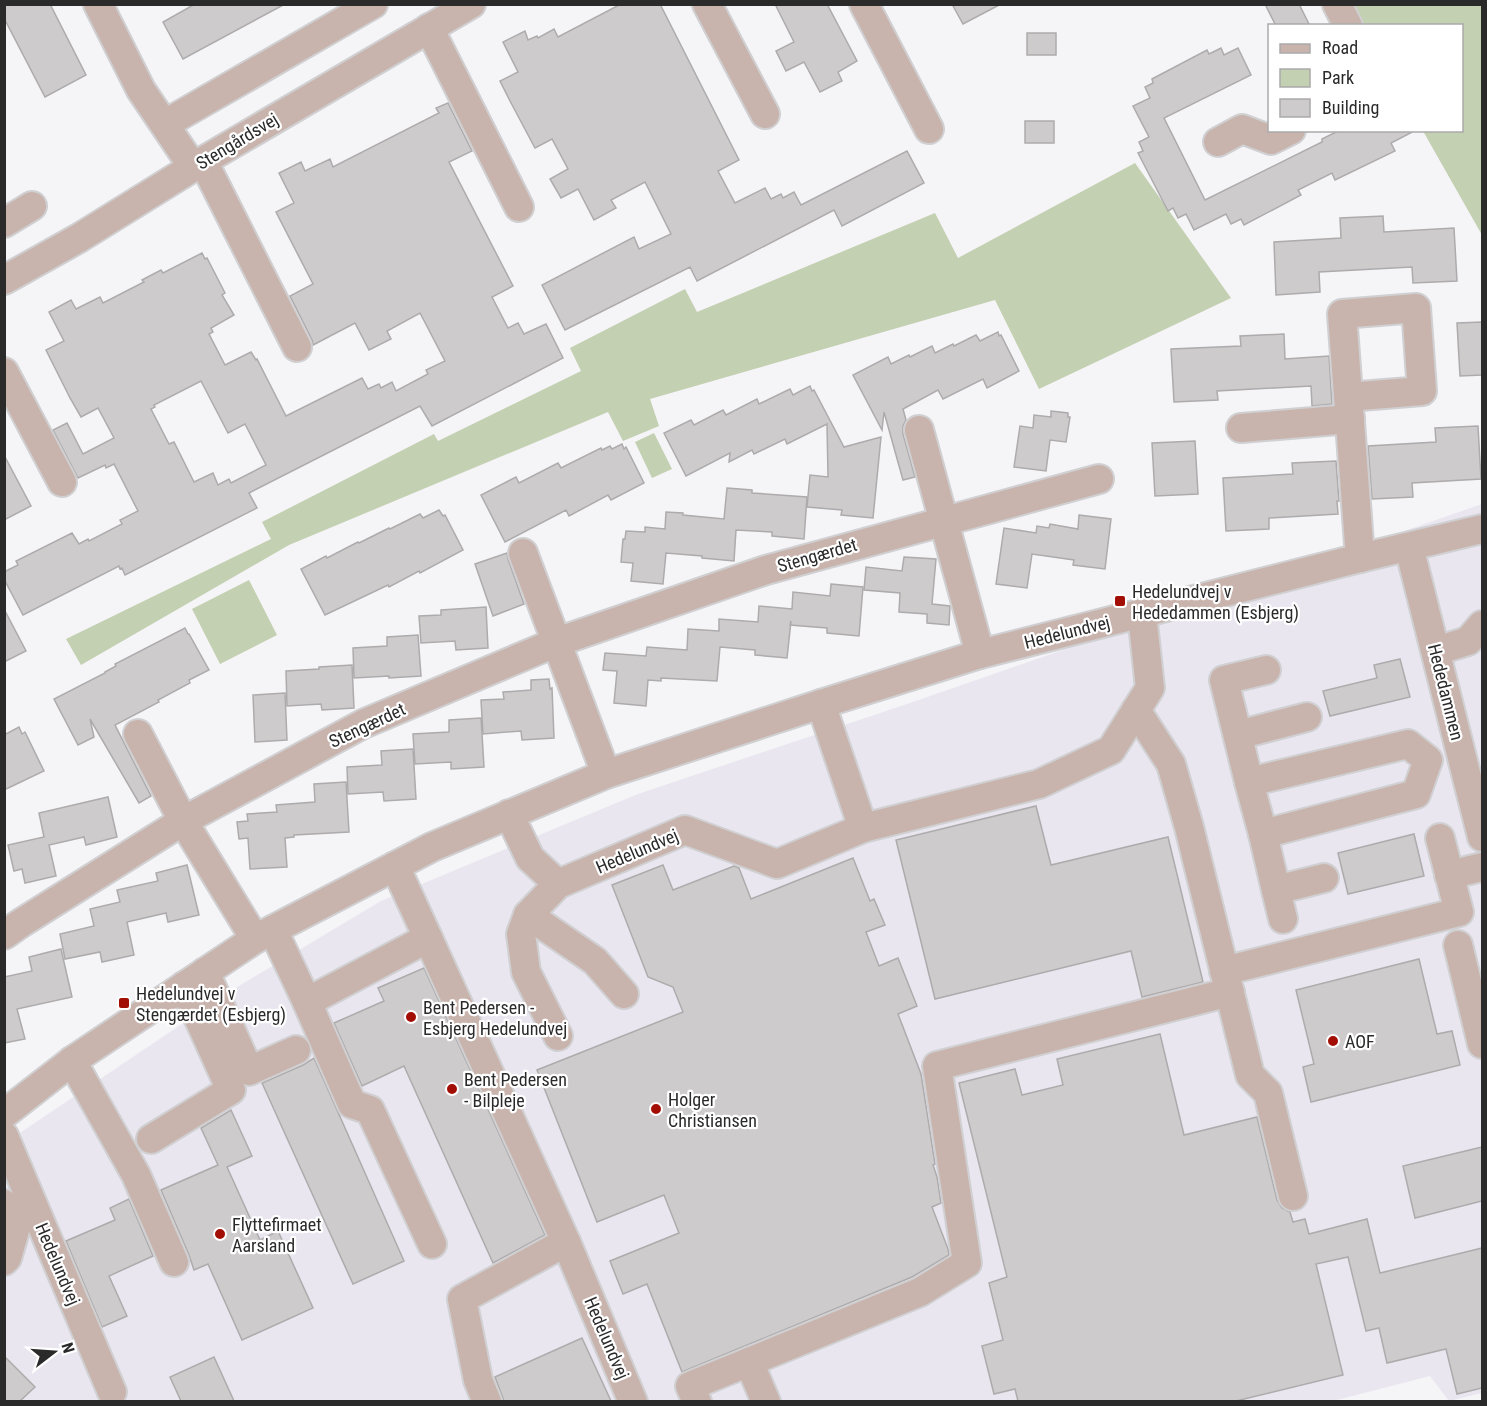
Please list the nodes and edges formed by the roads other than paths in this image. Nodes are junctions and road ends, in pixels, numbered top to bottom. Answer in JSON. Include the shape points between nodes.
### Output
{"nodes":[{"id":1,"x":98,"y":4,"type":"edge"},
{"id":2,"x":373,"y":4,"type":"edge"},
{"id":3,"x":471,"y":4,"type":"edge"},
{"id":4,"x":708,"y":4,"type":"edge"},
{"id":5,"x":864,"y":4,"type":"edge"},
{"id":6,"x":1337,"y":4,"type":"edge"},
{"id":7,"x":1347,"y":24,"type":"edge"},
{"id":8,"x":429,"y":28,"type":"junction"},
{"id":9,"x":765,"y":114,"type":"dead end"},
{"id":10,"x":165,"y":124,"type":"junction"},
{"id":11,"x":929,"y":129,"type":"dead end"},
{"id":12,"x":1287,"y":132,"type":"edge"},
{"id":13,"x":1218,"y":142,"type":"dead end"},
{"id":14,"x":198,"y":164,"type":"junction"},
{"id":15,"x":32,"y":206,"type":"dead end"},
{"id":16,"x":519,"y":207,"type":"dead end"},
{"id":17,"x":4,"y":223,"type":"edge"},
{"id":18,"x":4,"y":280,"type":"edge"},
{"id":19,"x":297,"y":347,"type":"dead end"},
{"id":20,"x":4,"y":372,"type":"edge"},
{"id":21,"x":1241,"y":428,"type":"dead end"},
{"id":22,"x":919,"y":430,"type":"dead end"},
{"id":23,"x":1099,"y":479,"type":"dead end"},
{"id":24,"x":62,"y":482,"type":"dead end"},
{"id":25,"x":943,"y":520,"type":"junction"},
{"id":26,"x":1482,"y":529,"type":"edge"},
{"id":27,"x":1409,"y":547,"type":"junction"},
{"id":28,"x":523,"y":553,"type":"dead end"},
{"id":29,"x":1360,"y":558,"type":"junction"},
{"id":30,"x":1142,"y":614,"type":"junction"},
{"id":31,"x":1482,"y":625,"type":"edge"},
{"id":32,"x":556,"y":642,"type":"junction"},
{"id":33,"x":1436,"y":651,"type":"junction"},
{"id":34,"x":980,"y":654,"type":"junction"},
{"id":35,"x":1266,"y":670,"type":"dead end"},
{"id":36,"x":821,"y":704,"type":"junction"},
{"id":37,"x":1136,"y":710,"type":"junction"},
{"id":38,"x":1307,"y":717,"type":"dead end"},
{"id":39,"x":138,"y":734,"type":"dead end"},
{"id":40,"x":1238,"y":735,"type":"junction"},
{"id":41,"x":1461,"y":753,"type":"junction"},
{"id":42,"x":1428,"y":760,"type":"junction"},
{"id":43,"x":606,"y":774,"type":"junction"},
{"id":44,"x":1249,"y":782,"type":"junction"},
{"id":45,"x":509,"y":814,"type":"junction"},
{"id":46,"x":183,"y":821,"type":"junction"},
{"id":47,"x":1481,"y":822,"type":"edge"},
{"id":48,"x":864,"y":828,"type":"junction"},
{"id":49,"x":1263,"y":834,"type":"junction"},
{"id":50,"x":1440,"y":838,"type":"dead end"},
{"id":51,"x":395,"y":866,"type":"junction"},
{"id":52,"x":1482,"y":867,"type":"edge"},
{"id":53,"x":1449,"y":875,"type":"junction"},
{"id":54,"x":1324,"y":878,"type":"dead end"},
{"id":55,"x":558,"y":884,"type":"junction"},
{"id":56,"x":1276,"y":890,"type":"junction"},
{"id":57,"x":528,"y":915,"type":"junction"},
{"id":58,"x":1283,"y":919,"type":"dead end"},
{"id":59,"x":264,"y":934,"type":"junction"},
{"id":60,"x":4,"y":935,"type":"edge"},
{"id":61,"x":428,"y":938,"type":"junction"},
{"id":62,"x":1458,"y":945,"type":"dead end"},
{"id":63,"x":195,"y":979,"type":"junction"},
{"id":64,"x":1227,"y":982,"type":"junction"},
{"id":65,"x":624,"y":994,"type":"dead end"},
{"id":66,"x":307,"y":1002,"type":"junction"},
{"id":67,"x":1481,"y":1035,"type":"edge"},
{"id":68,"x":558,"y":1036,"type":"dead end"},
{"id":69,"x":296,"y":1050,"type":"dead end"},
{"id":70,"x":72,"y":1061,"type":"junction"},
{"id":71,"x":4,"y":1114,"type":"edge"},
{"id":72,"x":4,"y":1136,"type":"edge"},
{"id":73,"x":151,"y":1139,"type":"dead end"},
{"id":74,"x":1293,"y":1196,"type":"dead end"},
{"id":75,"x":4,"y":1204,"type":"edge"},
{"id":76,"x":566,"y":1242,"type":"junction"},
{"id":77,"x":432,"y":1244,"type":"dead end"},
{"id":78,"x":4,"y":1260,"type":"edge"},
{"id":79,"x":174,"y":1262,"type":"dead end"},
{"id":80,"x":749,"y":1362,"type":"junction"},
{"id":81,"x":112,"y":1392,"type":"dead end"},
{"id":82,"x":487,"y":1401,"type":"edge"},
{"id":83,"x":633,"y":1401,"type":"edge"},
{"id":84,"x":697,"y":1401,"type":"edge"},
{"id":85,"x":766,"y":1401,"type":"edge"}],
"edges":[{"from":1,"to":10,"type":"street","via":[[141,90]]},
{"from":2,"to":10,"type":"street"},
{"from":3,"to":8,"type":"street","name":"Stengårdsvej"},
{"from":4,"to":9,"type":"street"},
{"from":5,"to":11,"type":"street"},
{"from":6,"to":7,"type":"street"},
{"from":8,"to":14,"type":"street","name":"Stengårdsvej"},
{"from":8,"to":16,"type":"street"},
{"from":10,"to":14,"type":"street"},
{"from":12,"to":13,"type":"street","via":[[1271,140],[1242,129]]},
{"from":14,"to":18,"type":"street","name":"Stengårdsvej"},
{"from":14,"to":19,"type":"street"},
{"from":15,"to":17,"type":"street"},
{"from":20,"to":24,"type":"street"},
{"from":21,"to":29,"type":"street","via":[[1349,408]]},
{"from":22,"to":25,"type":"street"},
{"from":23,"to":25,"type":"street","name":"Stengærdet"},
{"from":25,"to":32,"type":"street","name":"Stengærdet","via":[[766,570]]},
{"from":25,"to":34,"type":"street"},
{"from":26,"to":27,"type":"street","name":"Hedelundvej"},
{"from":27,"to":29,"type":"street","name":"Hedelundvej"},
{"from":27,"to":33,"type":"street","name":"Hededammen"},
{"from":28,"to":32,"type":"street"},
{"from":29,"to":30,"type":"street","name":"Hedelundvej"},
{"from":30,"to":34,"type":"street","name":"Hedelundvej"},
{"from":30,"to":37,"type":"street","name":"Hedelundvej","via":[[1150,688]]},
{"from":31,"to":33,"type":"street","via":[[1468,641]]},
{"from":32,"to":43,"type":"street"},
{"from":32,"to":46,"type":"street","name":"Stengærdet","via":[[363,724]]},
{"from":33,"to":41,"type":"street","name":"Hededammen"},
{"from":34,"to":36,"type":"street","name":"Hedelundvej"},
{"from":35,"to":40,"type":"street","via":[[1224,681]]},
{"from":36,"to":43,"type":"street","name":"Hedelundvej"},
{"from":36,"to":48,"type":"street"},
{"from":37,"to":48,"type":"street","name":"Hedelundvej","via":[[1111,750],[1039,784]]},
{"from":37,"to":64,"type":"street","via":[[1171,764]]},
{"from":38,"to":40,"type":"street"},
{"from":39,"to":46,"type":"street"},
{"from":40,"to":44,"type":"street"},
{"from":41,"to":42,"type":"street"},
{"from":41,"to":47,"type":"street","name":"Hededammen"},
{"from":42,"to":44,"type":"street","via":[[1408,744]]},
{"from":42,"to":49,"type":"street","via":[[1416,794]]},
{"from":43,"to":45,"type":"street","name":"Hedelundvej"},
{"from":44,"to":49,"type":"street"},
{"from":45,"to":51,"type":"street","name":"Hedelundvej"},
{"from":45,"to":55,"type":"street","via":[[530,858]]},
{"from":46,"to":59,"type":"street"},
{"from":46,"to":60,"type":"street","name":"Stengærdet"},
{"from":48,"to":55,"type":"street","name":"Hedelundvej","via":[[777,864],[685,830]]},
{"from":49,"to":56,"type":"street"},
{"from":50,"to":53,"type":"street"},
{"from":51,"to":59,"type":"street","name":"Hedelundvej"},
{"from":51,"to":61,"type":"street","name":"Hedelundvej"},
{"from":52,"to":53,"type":"street"},
{"from":53,"to":64,"type":"street","via":[[1459,912]]},
{"from":54,"to":56,"type":"street"},
{"from":55,"to":57,"type":"street"},
{"from":56,"to":58,"type":"street"},
{"from":57,"to":65,"type":"street","via":[[595,961]]},
{"from":57,"to":68,"type":"street","via":[[521,934],[526,972]]},
{"from":59,"to":63,"type":"street","name":"Hedelundvej"},
{"from":59,"to":66,"type":"street"},
{"from":61,"to":66,"type":"street"},
{"from":61,"to":76,"type":"street","name":"Hedelundvej"},
{"from":62,"to":67,"type":"street"},
{"from":63,"to":69,"type":"street","via":[[249,1071]]},
{"from":63,"to":70,"type":"street","name":"Hedelundvej"},
{"from":63,"to":73,"type":"street","via":[[231,1090]]},
{"from":64,"to":74,"type":"street","via":[[1250,1075],[1268,1093]]},
{"from":64,"to":80,"type":"street","via":[[937,1066],[968,1263],[920,1292]]},
{"from":66,"to":77,"type":"street","via":[[352,1104],[370,1110]]},
{"from":70,"to":71,"type":"street","name":"Hedelundvej"},
{"from":70,"to":79,"type":"street","via":[[136,1175]]},
{"from":72,"to":81,"type":"street","name":"Hedelundvej"},
{"from":75,"to":78,"type":"street","via":[[15,1230]]},
{"from":76,"to":82,"type":"street","via":[[462,1299],[478,1380]]},
{"from":76,"to":83,"type":"street","name":"Hedelundvej"},
{"from":80,"to":84,"type":"street","via":[[690,1386]]},
{"from":80,"to":85,"type":"street"}]}
